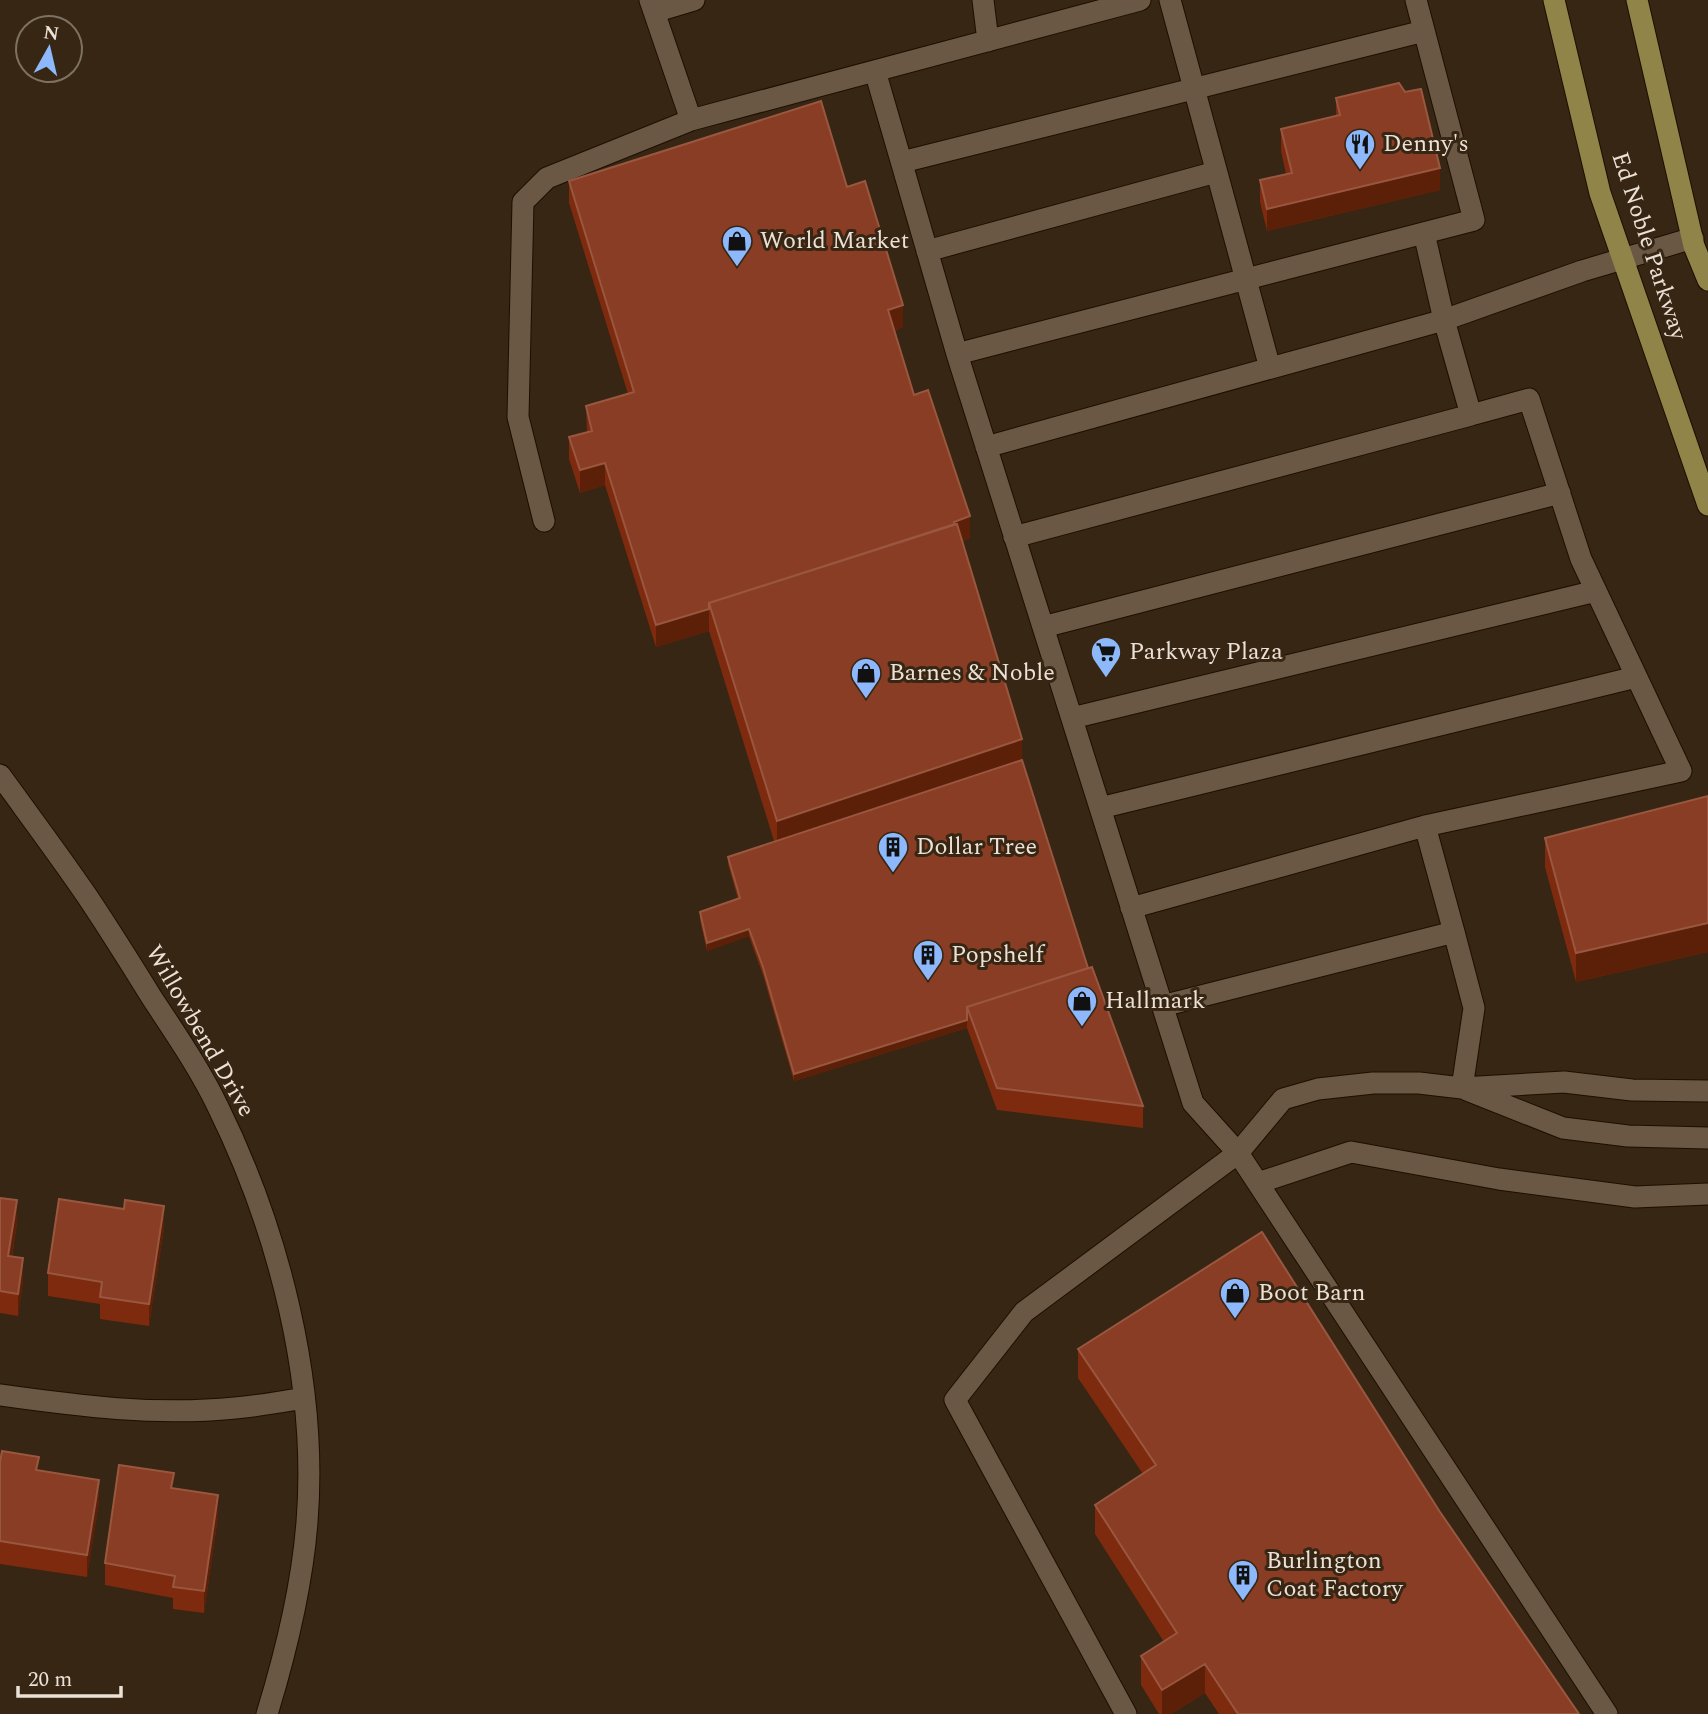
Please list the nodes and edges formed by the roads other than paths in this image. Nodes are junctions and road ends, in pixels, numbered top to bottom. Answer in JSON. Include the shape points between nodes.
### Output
{"nodes":[{"id":1,"x":694,"y":0,"type":"edge"},
{"id":2,"x":983,"y":0,"type":"edge"},
{"id":3,"x":1140,"y":0,"type":"edge"},
{"id":4,"x":1170,"y":0,"type":"edge"},
{"id":5,"x":1416,"y":0,"type":"edge"},
{"id":6,"x":1554,"y":0,"type":"edge"},
{"id":7,"x":1637,"y":0,"type":"edge"},
{"id":8,"x":652,"y":6,"type":"edge"},
{"id":9,"x":1424,"y":31,"type":"junction"},
{"id":10,"x":988,"y":41,"type":"junction"},
{"id":11,"x":875,"y":71,"type":"junction"},
{"id":12,"x":1194,"y":89,"type":"junction"},
{"id":13,"x":691,"y":120,"type":"junction"},
{"id":14,"x":902,"y":162,"type":"junction"},
{"id":15,"x":1216,"y":172,"type":"junction"},
{"id":16,"x":1424,"y":233,"type":"junction"},
{"id":17,"x":1693,"y":239,"type":"junction"},
{"id":18,"x":927,"y":251,"type":"junction"},
{"id":19,"x":1624,"y":260,"type":"junction"},
{"id":20,"x":1245,"y":280,"type":"junction"},
{"id":21,"x":1708,"y":280,"type":"edge"},
{"id":22,"x":1444,"y":320,"type":"junction"},
{"id":23,"x":957,"y":354,"type":"junction"},
{"id":24,"x":1270,"y":368,"type":"junction"},
{"id":25,"x":1471,"y":415,"type":"junction"},
{"id":26,"x":986,"y":447,"type":"junction"},
{"id":27,"x":1560,"y":493,"type":"junction"},
{"id":28,"x":1708,"y":505,"type":"edge"},
{"id":29,"x":544,"y":521,"type":"dead end"},
{"id":30,"x":1014,"y":537,"type":"junction"},
{"id":31,"x":1596,"y":591,"type":"junction"},
{"id":32,"x":1043,"y":627,"type":"junction"},
{"id":33,"x":1636,"y":677,"type":"junction"},
{"id":34,"x":1072,"y":718,"type":"junction"},
{"id":35,"x":0,"y":775,"type":"edge"},
{"id":36,"x":1100,"y":808,"type":"junction"},
{"id":37,"x":1425,"y":826,"type":"junction"},
{"id":38,"x":1131,"y":908,"type":"junction"},
{"id":39,"x":1454,"y":932,"type":"junction"},
{"id":40,"x":1163,"y":1006,"type":"junction"},
{"id":41,"x":1462,"y":1088,"type":"junction"},
{"id":42,"x":1708,"y":1091,"type":"edge"},
{"id":43,"x":1708,"y":1138,"type":"edge"},
{"id":44,"x":1238,"y":1153,"type":"junction"},
{"id":45,"x":1258,"y":1183,"type":"junction"},
{"id":46,"x":1708,"y":1194,"type":"edge"},
{"id":47,"x":0,"y":1395,"type":"edge"},
{"id":48,"x":304,"y":1398,"type":"junction"},
{"id":49,"x":267,"y":1714,"type":"edge"},
{"id":50,"x":1126,"y":1714,"type":"edge"},
{"id":51,"x":1607,"y":1714,"type":"edge"}],
"edges":[{"from":1,"to":8,"type":"street"},
{"from":2,"to":10,"type":"street"},
{"from":3,"to":10,"type":"street"},
{"from":4,"to":12,"type":"street"},
{"from":5,"to":9,"type":"street"},
{"from":6,"to":19,"type":"main road","name":"Ed Noble Parkway","via":[[1600,193]]},
{"from":7,"to":17,"type":"main road","name":"Ed Noble Parkway"},
{"from":8,"to":13,"type":"street"},
{"from":9,"to":12,"type":"street"},
{"from":9,"to":16,"type":"street","via":[[1474,220]]},
{"from":10,"to":11,"type":"street"},
{"from":11,"to":13,"type":"street"},
{"from":11,"to":14,"type":"street"},
{"from":12,"to":14,"type":"street"},
{"from":12,"to":15,"type":"street"},
{"from":13,"to":29,"type":"street","via":[[547,178],[523,202],[518,416]]},
{"from":14,"to":18,"type":"street"},
{"from":15,"to":18,"type":"street"},
{"from":15,"to":20,"type":"street"},
{"from":16,"to":20,"type":"street"},
{"from":16,"to":22,"type":"street"},
{"from":17,"to":19,"type":"street"},
{"from":17,"to":21,"type":"main road","name":"Ed Noble Parkway"},
{"from":18,"to":23,"type":"street"},
{"from":19,"to":22,"type":"street"},
{"from":19,"to":28,"type":"main road","name":"Ed Noble Parkway"},
{"from":20,"to":23,"type":"street"},
{"from":20,"to":24,"type":"street"},
{"from":22,"to":24,"type":"street"},
{"from":22,"to":25,"type":"street"},
{"from":23,"to":26,"type":"street"},
{"from":24,"to":26,"type":"street"},
{"from":25,"to":27,"type":"street","via":[[1529,399]]},
{"from":25,"to":30,"type":"street"},
{"from":26,"to":30,"type":"street"},
{"from":27,"to":31,"type":"street"},
{"from":27,"to":32,"type":"street"},
{"from":30,"to":32,"type":"street"},
{"from":31,"to":33,"type":"street"},
{"from":31,"to":34,"type":"street"},
{"from":32,"to":34,"type":"street"},
{"from":33,"to":36,"type":"street"},
{"from":33,"to":37,"type":"street","via":[[1681,771]]},
{"from":34,"to":36,"type":"street"},
{"from":35,"to":48,"type":"street","name":"Willowbend Drive","via":[[86,895],[218,1105],[270,1232],[290,1312]]},
{"from":36,"to":38,"type":"street"},
{"from":37,"to":38,"type":"street"},
{"from":37,"to":39,"type":"street"},
{"from":38,"to":40,"type":"street"},
{"from":39,"to":40,"type":"street"},
{"from":39,"to":41,"type":"street","via":[[1474,1008]]},
{"from":40,"to":44,"type":"street","via":[[1193,1103]]},
{"from":41,"to":42,"type":"street","via":[[1563,1082],[1632,1090]]},
{"from":41,"to":43,"type":"street","via":[[1563,1128],[1628,1136]]},
{"from":41,"to":44,"type":"street","via":[[1373,1083],[1318,1089],[1283,1099]]},
{"from":44,"to":45,"type":"street"},
{"from":44,"to":50,"type":"street","via":[[1024,1312],[956,1400]]},
{"from":45,"to":46,"type":"street","via":[[1351,1152],[1499,1179],[1635,1197]]},
{"from":45,"to":51,"type":"street"},
{"from":47,"to":48,"type":"street","via":[[158,1411],[235,1408]]},
{"from":48,"to":49,"type":"street","name":"Willowbend Drive","via":[[307,1522],[285,1655]]}]}
